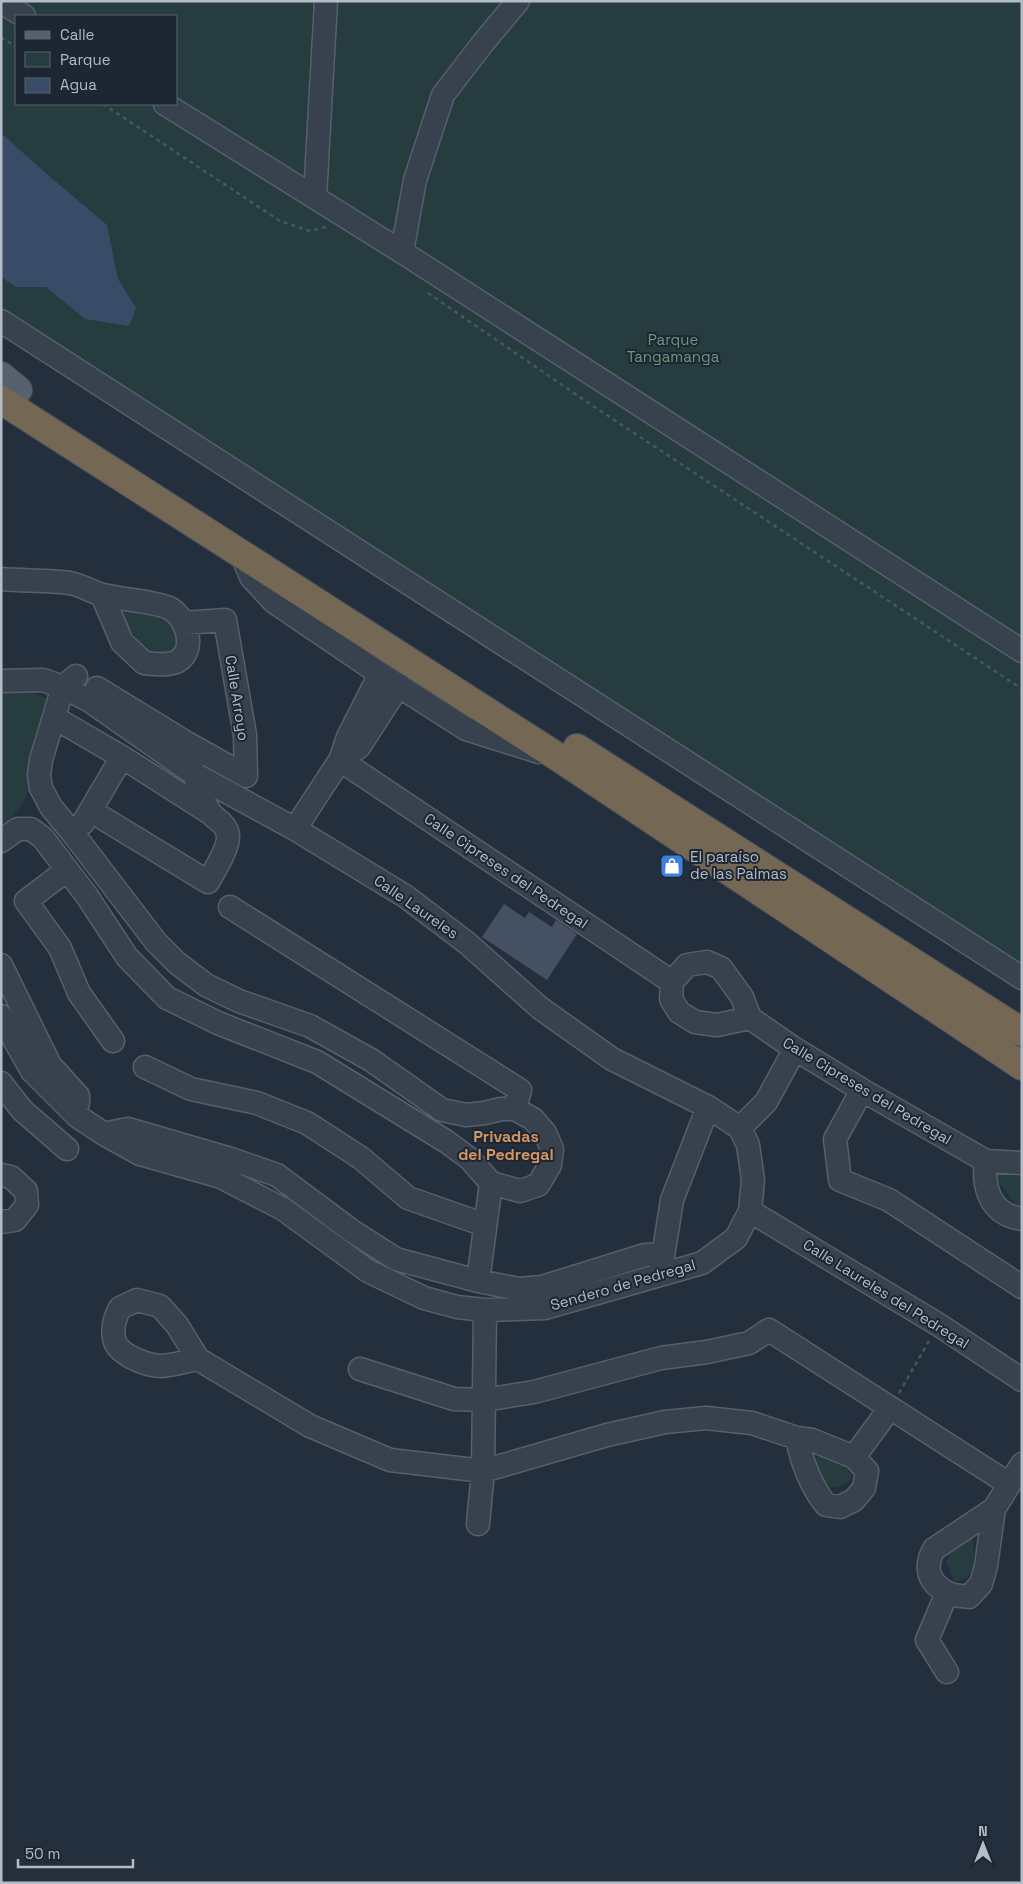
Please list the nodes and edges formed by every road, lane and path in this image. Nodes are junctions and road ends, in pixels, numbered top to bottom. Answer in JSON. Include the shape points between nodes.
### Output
{"nodes":[{"id":1,"x":326,"y":1,"type":"edge"},
{"id":2,"x":518,"y":1,"type":"edge"},
{"id":3,"x":1,"y":2,"type":"edge"},
{"id":4,"x":22,"y":15,"type":"edge"},
{"id":5,"x":1,"y":36,"type":"edge"},
{"id":6,"x":15,"y":45,"type":"edge"},
{"id":7,"x":105,"y":105,"type":"edge"},
{"id":8,"x":167,"y":105,"type":"edge"},
{"id":9,"x":315,"y":197,"type":"junction"},
{"id":10,"x":353,"y":220,"type":"junction"},
{"id":11,"x":402,"y":252,"type":"junction"},
{"id":12,"x":428,"y":293,"type":"dead end"},
{"id":13,"x":1,"y":322,"type":"edge"},
{"id":14,"x":5,"y":391,"type":"edge"},
{"id":15,"x":240,"y":552,"type":"junction"},
{"id":16,"x":1,"y":580,"type":"edge"},
{"id":17,"x":102,"y":595,"type":"junction"},
{"id":18,"x":184,"y":623,"type":"junction"},
{"id":19,"x":1022,"y":651,"type":"edge"},
{"id":20,"x":1,"y":665,"type":"edge"},
{"id":21,"x":389,"y":680,"type":"junction"},
{"id":22,"x":1,"y":681,"type":"edge"},
{"id":23,"x":70,"y":681,"type":"junction"},
{"id":24,"x":1022,"y":689,"type":"edge"},
{"id":25,"x":55,"y":718,"type":"junction"},
{"id":26,"x":185,"y":742,"type":"junction"},
{"id":27,"x":122,"y":757,"type":"junction"},
{"id":28,"x":561,"y":759,"type":"junction"},
{"id":29,"x":340,"y":760,"type":"junction"},
{"id":30,"x":194,"y":774,"type":"junction"},
{"id":31,"x":91,"y":811,"type":"junction"},
{"id":32,"x":210,"y":813,"type":"junction"},
{"id":33,"x":295,"y":829,"type":"junction"},
{"id":34,"x":75,"y":836,"type":"junction"},
{"id":35,"x":1,"y":841,"type":"edge"},
{"id":36,"x":67,"y":870,"type":"junction"},
{"id":37,"x":230,"y":907,"type":"dead end"},
{"id":38,"x":1,"y":965,"type":"edge"},
{"id":39,"x":1022,"y":978,"type":"edge"},
{"id":40,"x":672,"y":982,"type":"junction"},
{"id":41,"x":8,"y":999,"type":"edge"},
{"id":42,"x":1,"y":1016,"type":"edge"},
{"id":43,"x":750,"y":1018,"type":"junction"},
{"id":44,"x":1022,"y":1032,"type":"edge"},
{"id":45,"x":113,"y":1041,"type":"dead end"},
{"id":46,"x":795,"y":1049,"type":"junction"},
{"id":47,"x":1022,"y":1066,"type":"edge"},
{"id":48,"x":145,"y":1067,"type":"dead end"},
{"id":49,"x":41,"y":1068,"type":"junction"},
{"id":50,"x":1,"y":1083,"type":"edge"},
{"id":51,"x":862,"y":1090,"type":"junction"},
{"id":52,"x":708,"y":1107,"type":"junction"},
{"id":53,"x":514,"y":1109,"type":"junction"},
{"id":54,"x":740,"y":1128,"type":"junction"},
{"id":55,"x":67,"y":1148,"type":"dead end"},
{"id":56,"x":986,"y":1161,"type":"junction"},
{"id":57,"x":1022,"y":1163,"type":"edge"},
{"id":58,"x":226,"y":1168,"type":"junction"},
{"id":59,"x":1,"y":1174,"type":"edge"},
{"id":60,"x":491,"y":1183,"type":"junction"},
{"id":61,"x":295,"y":1189,"type":"junction"},
{"id":62,"x":283,"y":1209,"type":"junction"},
{"id":63,"x":750,"y":1211,"type":"junction"},
{"id":64,"x":1022,"y":1219,"type":"edge"},
{"id":65,"x":1,"y":1222,"type":"edge"},
{"id":66,"x":485,"y":1225,"type":"junction"},
{"id":67,"x":352,"y":1231,"type":"junction"},
{"id":68,"x":341,"y":1252,"type":"junction"},
{"id":69,"x":662,"y":1264,"type":"junction"},
{"id":70,"x":430,"y":1268,"type":"junction"},
{"id":71,"x":478,"y":1281,"type":"junction"},
{"id":72,"x":1022,"y":1287,"type":"edge"},
{"id":73,"x":424,"y":1298,"type":"junction"},
{"id":74,"x":543,"y":1298,"type":"junction"},
{"id":75,"x":485,"y":1310,"type":"junction"},
{"id":76,"x":939,"y":1325,"type":"junction"},
{"id":77,"x":198,"y":1359,"type":"dead end"},
{"id":78,"x":360,"y":1369,"type":"dead end"},
{"id":79,"x":1022,"y":1380,"type":"edge"},
{"id":80,"x":484,"y":1400,"type":"junction"},
{"id":81,"x":890,"y":1408,"type":"junction"},
{"id":82,"x":797,"y":1438,"type":"junction"},
{"id":83,"x":861,"y":1464,"type":"junction"},
{"id":84,"x":1022,"y":1464,"type":"edge"},
{"id":85,"x":482,"y":1471,"type":"junction"},
{"id":86,"x":1009,"y":1484,"type":"junction"},
{"id":87,"x":994,"y":1509,"type":"junction"},
{"id":88,"x":478,"y":1524,"type":"dead end"},
{"id":89,"x":947,"y":1593,"type":"junction"},
{"id":90,"x":947,"y":1672,"type":"dead end"}],
"edges":[{"from":1,"to":9,"type":"street"},
{"from":2,"to":11,"type":"street","via":[[443,94],[416,180]]},
{"from":3,"to":4,"type":"street"},
{"from":5,"to":6,"type":"path"},
{"from":7,"to":10,"type":"path","via":[[280,221],[310,231]]},
{"from":8,"to":9,"type":"street"},
{"from":9,"to":10,"type":"street"},
{"from":10,"to":11,"type":"street"},
{"from":11,"to":19,"type":"street"},
{"from":12,"to":24,"type":"path"},
{"from":13,"to":39,"type":"street"},
{"from":14,"to":15,"type":"highway","via":[[48,430]]},
{"from":14,"to":44,"type":"highway"},
{"from":15,"to":21,"type":"street","via":[[251,577],[274,602]]},
{"from":15,"to":28,"type":"highway"},
{"from":16,"to":17,"type":"street","via":[[72,583]]},
{"from":17,"to":18,"type":"street","via":[[169,608]]},
{"from":17,"to":18,"type":"street","via":[[122,642],[144,663],[178,661],[189,646]]},
{"from":18,"to":26,"type":"street","name":"Calle Arroyo","via":[[225,620],[245,735],[246,776]]},
{"from":20,"to":23,"type":"street","via":[[39,665]]},
{"from":21,"to":28,"type":"street","via":[[466,729]]},
{"from":21,"to":29,"type":"street","via":[[359,747]]},
{"from":22,"to":23,"type":"street","name":"Calle Laureles"},
{"from":23,"to":25,"type":"street"},
{"from":23,"to":26,"type":"street"},
{"from":23,"to":30,"type":"street","name":"Calle Laureles","via":[[90,700]]},
{"from":25,"to":27,"type":"street"},
{"from":25,"to":34,"type":"street","via":[[41,760],[41,788],[51,807]]},
{"from":26,"to":30,"type":"street"},
{"from":27,"to":31,"type":"street"},
{"from":27,"to":32,"type":"street"},
{"from":28,"to":47,"type":"highway"},
{"from":29,"to":33,"type":"street"},
{"from":29,"to":40,"type":"street","name":"Calle Cipreses del Pedregal"},
{"from":30,"to":32,"type":"street"},
{"from":30,"to":33,"type":"street","name":"Calle Laureles"},
{"from":31,"to":32,"type":"street","via":[[208,882],[228,835],[224,825]]},
{"from":31,"to":34,"type":"street"},
{"from":33,"to":52,"type":"street","name":"Calle Laureles","via":[[406,896],[467,943],[540,1008],[612,1059]]},
{"from":34,"to":53,"type":"street","via":[[156,942],[176,963],[206,985],[239,1001],[310,1026],[371,1060],[442,1110],[466,1115]]},
{"from":35,"to":36,"type":"street","via":[[18,829],[31,829],[43,838]]},
{"from":36,"to":45,"type":"street","via":[[26,901],[60,948],[79,993]]},
{"from":36,"to":60,"type":"street","via":[[128,958],[167,998],[218,1023],[317,1062],[448,1142],[470,1159]]},
{"from":37,"to":53,"type":"street","via":[[520,1090]]},
{"from":38,"to":41,"type":"street"},
{"from":40,"to":43,"type":"street","via":[[672,999],[679,1012],[695,1022],[717,1025]]},
{"from":40,"to":43,"type":"street","via":[[687,965],[707,962],[721,968],[742,997]]},
{"from":41,"to":49,"type":"street"},
{"from":42,"to":49,"type":"street","name":"Sendero de Pedregal"},
{"from":43,"to":46,"type":"street","name":"Calle Cipreses del Pedregal"},
{"from":46,"to":51,"type":"street","name":"Calle Cipreses del Pedregal"},
{"from":46,"to":54,"type":"street","via":[[766,1102]]},
{"from":48,"to":66,"type":"street","via":[[191,1089],[257,1103],[307,1123],[361,1158],[408,1198]]},
{"from":49,"to":58,"type":"street","name":"Sendero de Pedregal","via":[[77,1116],[104,1134]]},
{"from":50,"to":55,"type":"street","via":[[22,1110]]},
{"from":51,"to":56,"type":"street","name":"Calle Cipreses del Pedregal"},
{"from":51,"to":72,"type":"street","via":[[834,1139],[840,1180],[889,1200]]},
{"from":52,"to":54,"type":"street","name":"Calle Laureles"},
{"from":52,"to":69,"type":"street","via":[[672,1200]]},
{"from":53,"to":60,"type":"street","via":[[533,1118],[545,1132],[552,1149],[550,1165],[538,1185],[520,1191]]},
{"from":54,"to":63,"type":"street","via":[[748,1145],[753,1180]]},
{"from":56,"to":57,"type":"street","name":"Calle Cipreses del Pedregal"},
{"from":56,"to":64,"type":"street","via":[[986,1186],[993,1204],[1006,1214]]},
{"from":58,"to":61,"type":"street","via":[[277,1175]]},
{"from":58,"to":62,"type":"street","name":"Sendero de Pedregal"},
{"from":59,"to":65,"type":"street","via":[[11,1177],[26,1191],[27,1205],[15,1220]]},
{"from":60,"to":66,"type":"street"},
{"from":61,"to":62,"type":"street"},
{"from":61,"to":67,"type":"street"},
{"from":62,"to":68,"type":"street","name":"Sendero de Pedregal"},
{"from":63,"to":69,"type":"street","name":"Sendero de Pedregal","via":[[736,1238],[702,1263]]},
{"from":63,"to":76,"type":"street","name":"Calle Laureles del Pedregal"},
{"from":66,"to":71,"type":"street"},
{"from":67,"to":68,"type":"street"},
{"from":67,"to":70,"type":"street","via":[[396,1259]]},
{"from":68,"to":73,"type":"street","name":"Sendero de Pedregal","via":[[368,1271]]},
{"from":69,"to":74,"type":"street","name":"Sendero de Pedregal","via":[[645,1255]]},
{"from":70,"to":71,"type":"street"},
{"from":70,"to":73,"type":"street"},
{"from":71,"to":74,"type":"street","via":[[519,1289]]},
{"from":73,"to":75,"type":"street","name":"Sendero de Pedregal"},
{"from":74,"to":75,"type":"street","name":"Sendero de Pedregal"},
{"from":75,"to":80,"type":"street"},
{"from":76,"to":79,"type":"street","name":"Calle Laureles del Pedregal"},
{"from":76,"to":81,"type":"path"},
{"from":77,"to":85,"type":"street","via":[[310,1426],[390,1460]]},
{"from":78,"to":80,"type":"street","via":[[454,1399]]},
{"from":80,"to":81,"type":"street","via":[[534,1392],[662,1358],[749,1343],[769,1330]]},
{"from":80,"to":85,"type":"street"},
{"from":81,"to":83,"type":"street"},
{"from":81,"to":86,"type":"street"},
{"from":82,"to":83,"type":"street","via":[[812,1440]]},
{"from":82,"to":83,"type":"street","via":[[815,1491],[826,1505],[840,1507],[854,1500],[864,1488]]},
{"from":82,"to":85,"type":"street","via":[[752,1423],[706,1418],[665,1422]]},
{"from":84,"to":86,"type":"street"},
{"from":85,"to":88,"type":"street"},
{"from":86,"to":87,"type":"street"},
{"from":87,"to":89,"type":"street","via":[[990,1545],[980,1584],[969,1596]]},
{"from":87,"to":89,"type":"street","via":[[934,1550],[928,1569],[933,1581]]},
{"from":89,"to":90,"type":"street","via":[[926,1640]]}]}
